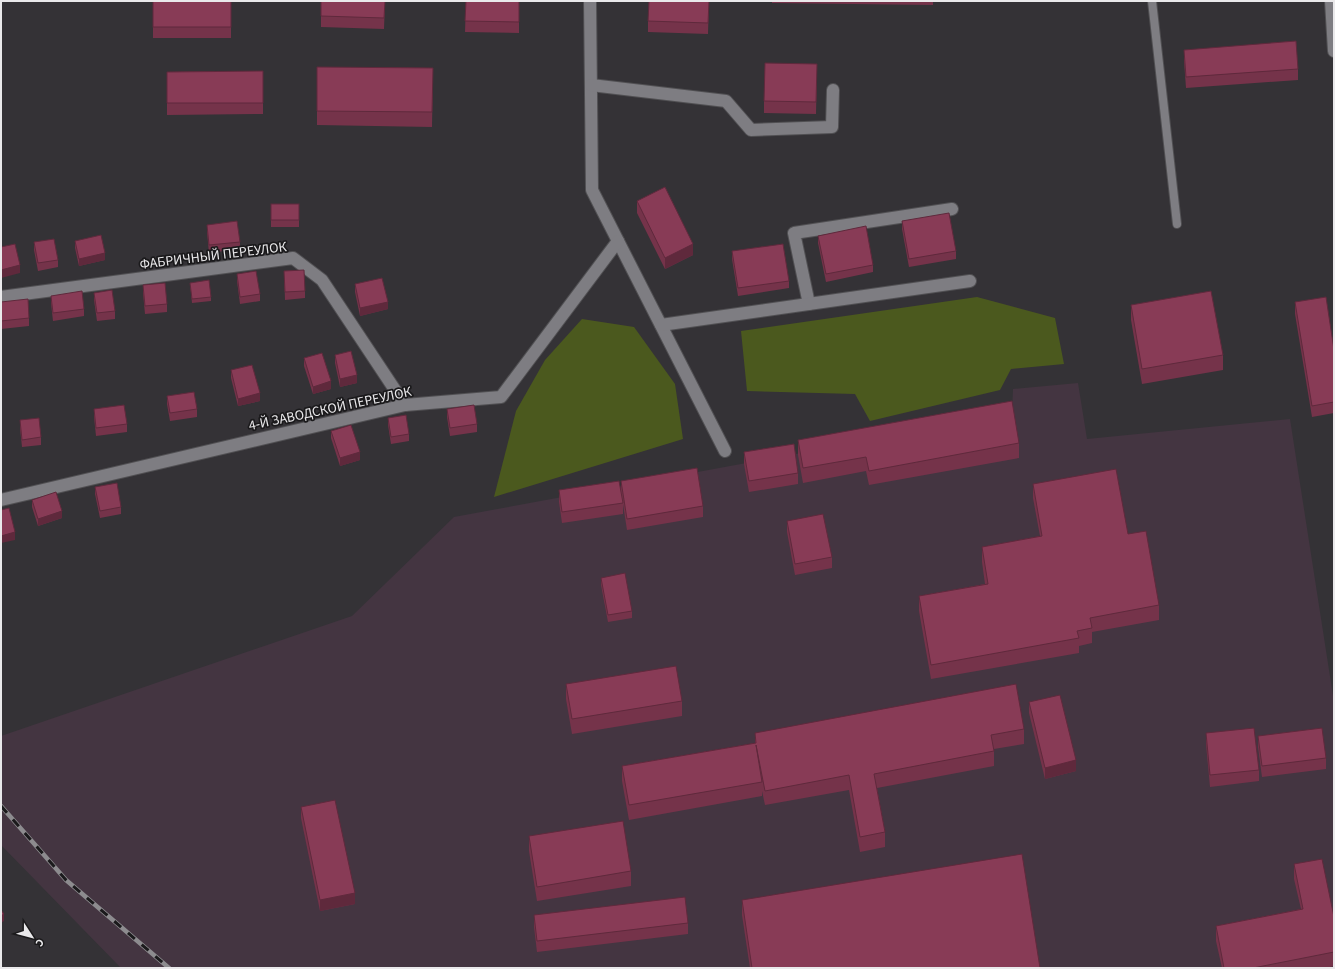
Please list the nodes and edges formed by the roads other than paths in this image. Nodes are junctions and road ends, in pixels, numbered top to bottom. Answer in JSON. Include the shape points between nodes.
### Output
{"nodes":[{"id":1,"x":590,"y":1,"type":"edge"},
{"id":2,"x":1152,"y":1,"type":"edge"},
{"id":3,"x":1331,"y":1,"type":"edge"},
{"id":4,"x":1334,"y":51,"type":"edge"},
{"id":5,"x":591,"y":85,"type":"junction"},
{"id":6,"x":833,"y":90,"type":"dead end"},
{"id":7,"x":952,"y":209,"type":"dead end"},
{"id":8,"x":1177,"y":224,"type":"dead end"},
{"id":9,"x":618,"y":241,"type":"junction"},
{"id":10,"x":970,"y":281,"type":"dead end"},
{"id":11,"x":1,"y":297,"type":"edge"},
{"id":12,"x":809,"y":304,"type":"junction"},
{"id":13,"x":661,"y":325,"type":"junction"},
{"id":14,"x":405,"y":404,"type":"junction"},
{"id":15,"x":725,"y":452,"type":"dead end"},
{"id":16,"x":1,"y":500,"type":"edge"}],
"edges":[{"from":1,"to":5,"type":"street"},
{"from":2,"to":8,"type":"lane"},
{"from":3,"to":4,"type":"street"},
{"from":5,"to":6,"type":"street","via":[[726,101],[751,130],[832,127]]},
{"from":5,"to":9,"type":"street","via":[[592,190]]},
{"from":7,"to":12,"type":"street","via":[[794,233]]},
{"from":9,"to":13,"type":"street"},
{"from":9,"to":14,"type":"street","name":"4-Й ЗАВОДСКОЙ ПЕРЕУЛОК","via":[[501,397]]},
{"from":10,"to":12,"type":"street"},
{"from":11,"to":14,"type":"street","name":"ФАБРИЧНЫЙ ПЕРЕУЛОК","via":[[293,258],[322,280]]},
{"from":12,"to":13,"type":"street"},
{"from":13,"to":15,"type":"street"},
{"from":14,"to":16,"type":"street","name":"4-Й ЗАВОДСКОЙ ПЕРЕУЛОК"}]}
